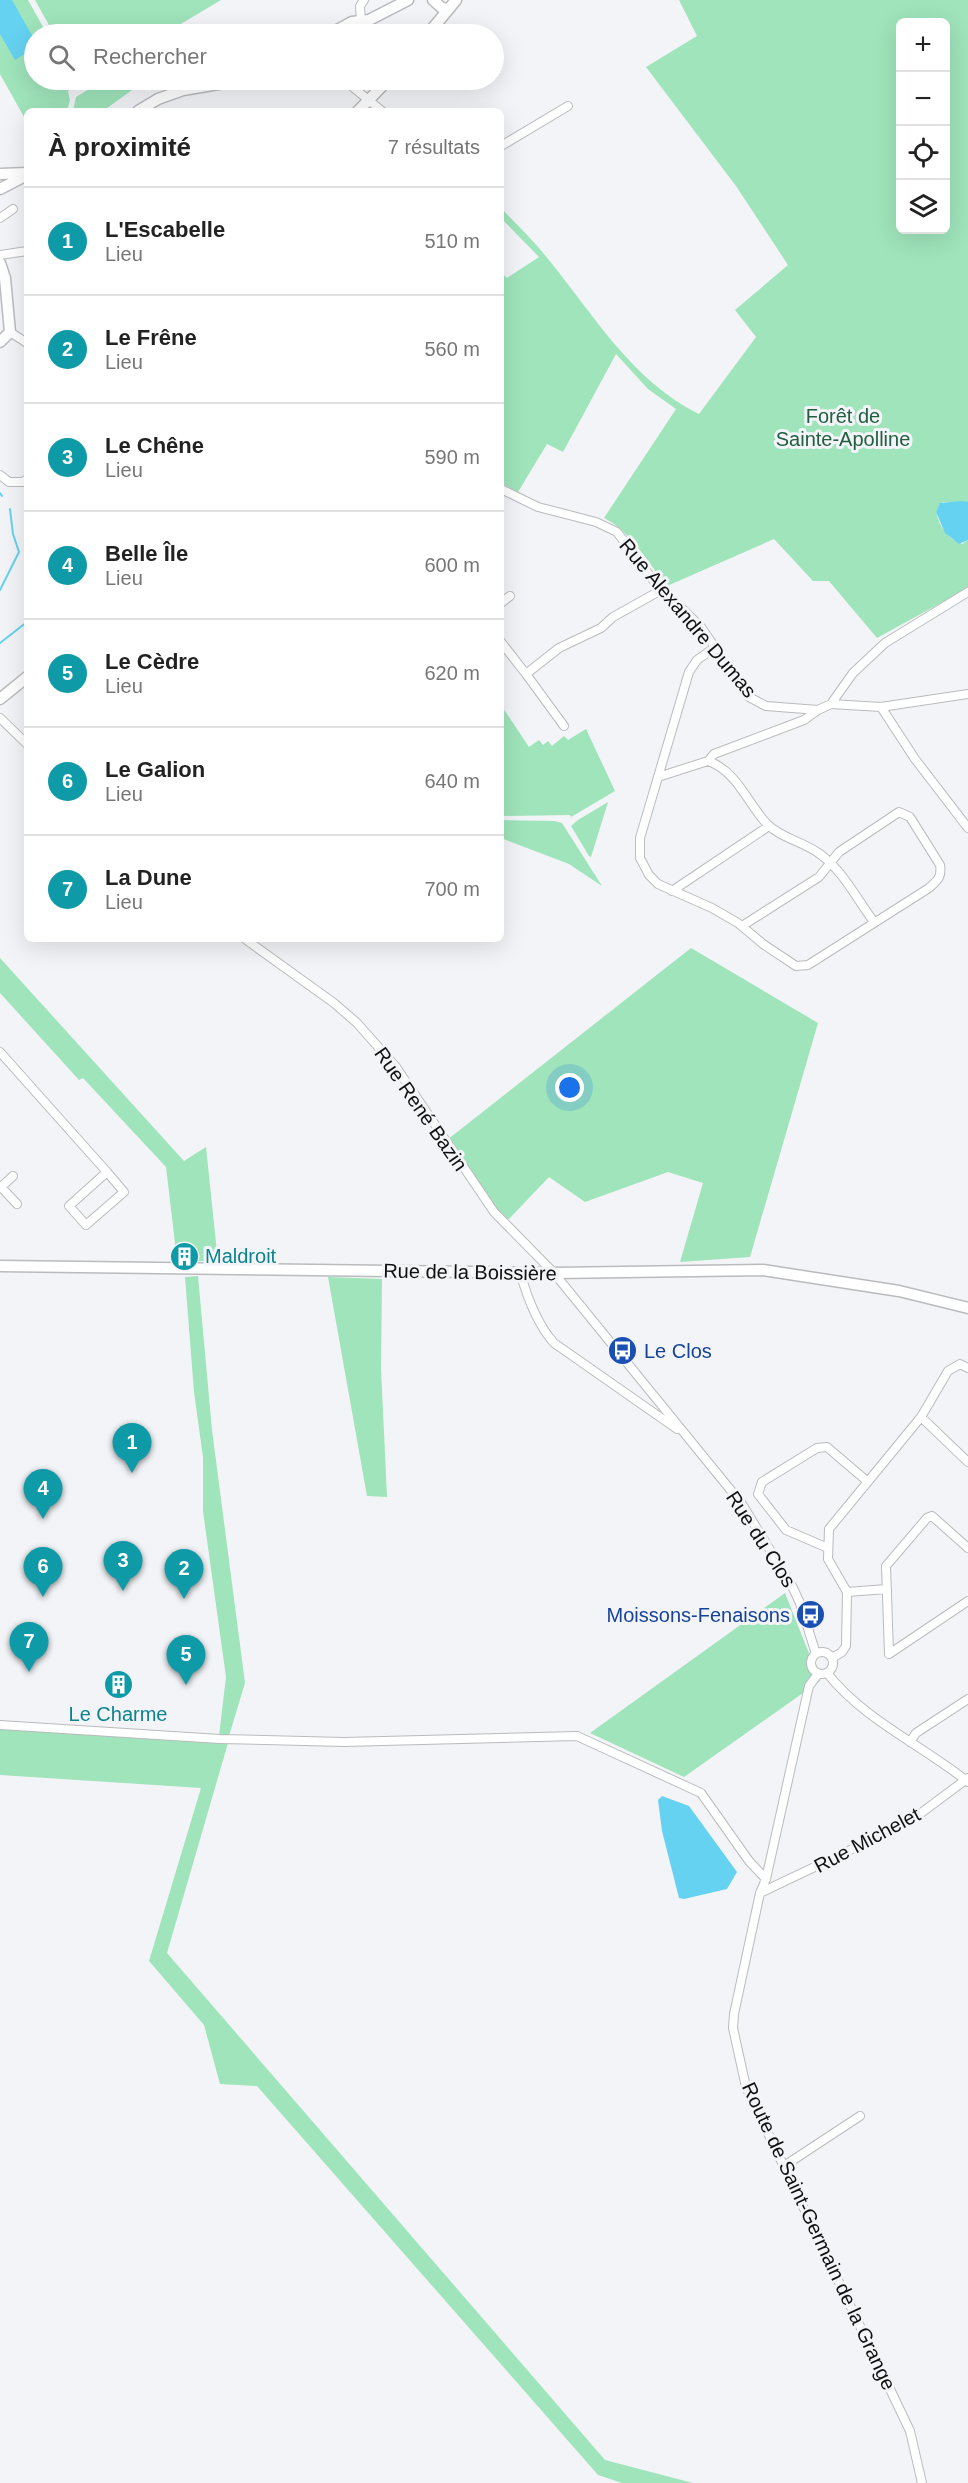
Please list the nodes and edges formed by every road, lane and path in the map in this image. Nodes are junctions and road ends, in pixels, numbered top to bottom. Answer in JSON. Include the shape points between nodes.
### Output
{"nodes":[{"id":1,"x":364,"y":0,"type":"edge"},
{"id":2,"x":408,"y":0,"type":"edge"},
{"id":3,"x":456,"y":0,"type":"edge"},
{"id":4,"x":435,"y":2,"type":"edge"},
{"id":5,"x":448,"y":9,"type":"junction"},
{"id":6,"x":361,"y":21,"type":"junction"},
{"id":7,"x":438,"y":21,"type":"junction"},
{"id":8,"x":348,"y":24,"type":"edge"},
{"id":9,"x":436,"y":24,"type":"edge"},
{"id":10,"x":183,"y":90,"type":"edge"},
{"id":11,"x":357,"y":90,"type":"edge"},
{"id":12,"x":377,"y":90,"type":"edge"},
{"id":13,"x":368,"y":99,"type":"junction"},
{"id":14,"x":568,"y":106,"type":"dead end"},
{"id":15,"x":143,"y":108,"type":"edge"},
{"id":16,"x":360,"y":108,"type":"edge"},
{"id":17,"x":378,"y":108,"type":"edge"},
{"id":18,"x":504,"y":144,"type":"edge"},
{"id":19,"x":0,"y":174,"type":"edge"},
{"id":20,"x":24,"y":174,"type":"edge"},
{"id":21,"x":24,"y":176,"type":"edge"},
{"id":22,"x":0,"y":189,"type":"edge"},
{"id":23,"x":13,"y":209,"type":"dead end"},
{"id":24,"x":0,"y":218,"type":"edge"},
{"id":25,"x":24,"y":251,"type":"edge"},
{"id":26,"x":0,"y":255,"type":"edge"},
{"id":27,"x":0,"y":263,"type":"edge"},
{"id":28,"x":10,"y":332,"type":"junction"},
{"id":29,"x":24,"y":341,"type":"edge"},
{"id":30,"x":0,"y":342,"type":"edge"},
{"id":31,"x":0,"y":475,"type":"edge"},
{"id":32,"x":24,"y":481,"type":"edge"},
{"id":33,"x":504,"y":490,"type":"edge"},
{"id":34,"x":663,"y":589,"type":"junction"},
{"id":35,"x":968,"y":592,"type":"edge"},
{"id":36,"x":510,"y":596,"type":"dead end"},
{"id":37,"x":504,"y":601,"type":"edge"},
{"id":38,"x":504,"y":646,"type":"edge"},
{"id":39,"x":714,"y":648,"type":"junction"},
{"id":40,"x":526,"y":674,"type":"junction"},
{"id":41,"x":24,"y":679,"type":"edge"},
{"id":42,"x":968,"y":694,"type":"edge"},
{"id":43,"x":0,"y":699,"type":"edge"},
{"id":44,"x":831,"y":704,"type":"junction"},
{"id":45,"x":881,"y":707,"type":"junction"},
{"id":46,"x":818,"y":710,"type":"junction"},
{"id":47,"x":0,"y":718,"type":"edge"},
{"id":48,"x":564,"y":726,"type":"dead end"},
{"id":49,"x":24,"y":741,"type":"edge"},
{"id":50,"x":708,"y":761,"type":"junction"},
{"id":51,"x":658,"y":777,"type":"junction"},
{"id":52,"x":769,"y":826,"type":"junction"},
{"id":53,"x":968,"y":828,"type":"edge"},
{"id":54,"x":830,"y":863,"type":"junction"},
{"id":55,"x":672,"y":891,"type":"junction"},
{"id":56,"x":874,"y":922,"type":"junction"},
{"id":57,"x":742,"y":926,"type":"junction"},
{"id":58,"x":249,"y":942,"type":"edge"},
{"id":59,"x":0,"y":1052,"type":"edge"},
{"id":60,"x":107,"y":1172,"type":"junction"},
{"id":61,"x":13,"y":1176,"type":"dead end"},
{"id":62,"x":0,"y":1187,"type":"edge"},
{"id":63,"x":17,"y":1204,"type":"dead end"},
{"id":64,"x":0,"y":1266,"type":"edge"},
{"id":65,"x":520,"y":1272,"type":"junction"},
{"id":66,"x":554,"y":1273,"type":"junction"},
{"id":67,"x":938,"y":1300,"type":"junction"},
{"id":68,"x":968,"y":1308,"type":"edge"},
{"id":69,"x":968,"y":1313,"type":"edge"},
{"id":70,"x":968,"y":1368,"type":"edge"},
{"id":71,"x":664,"y":1408,"type":"junction"},
{"id":72,"x":657,"y":1415,"type":"junction"},
{"id":73,"x":921,"y":1417,"type":"junction"},
{"id":74,"x":686,"y":1435,"type":"junction"},
{"id":75,"x":968,"y":1462,"type":"edge"},
{"id":76,"x":868,"y":1482,"type":"junction"},
{"id":77,"x":828,"y":1548,"type":"junction"},
{"id":78,"x":968,"y":1548,"type":"edge"},
{"id":79,"x":887,"y":1589,"type":"junction"},
{"id":80,"x":847,"y":1592,"type":"junction"},
{"id":81,"x":968,"y":1601,"type":"edge"},
{"id":82,"x":816,"y":1653,"type":"junction"},
{"id":83,"x":832,"y":1658,"type":"junction"},
{"id":84,"x":827,"y":1673,"type":"junction"},
{"id":85,"x":818,"y":1674,"type":"junction"},
{"id":86,"x":968,"y":1700,"type":"edge"},
{"id":87,"x":0,"y":1725,"type":"edge"},
{"id":88,"x":910,"y":1742,"type":"junction"},
{"id":89,"x":967,"y":1780,"type":"edge"},
{"id":90,"x":766,"y":1879,"type":"junction"},
{"id":91,"x":760,"y":1893,"type":"junction"},
{"id":92,"x":860,"y":2116,"type":"dead end"},
{"id":93,"x":784,"y":2166,"type":"junction"},
{"id":94,"x":922,"y":2483,"type":"edge"}],
"edges":[{"from":1,"to":6,"type":"street","via":[[360,6]]},
{"from":2,"to":6,"type":"main road"},
{"from":3,"to":5,"type":"main road"},
{"from":4,"to":5,"type":"main road"},
{"from":4,"to":7,"type":"main road"},
{"from":5,"to":7,"type":"main road"},
{"from":6,"to":8,"type":"main road"},
{"from":7,"to":9,"type":"main road"},
{"from":10,"to":15,"type":"main road"},
{"from":11,"to":13,"type":"street"},
{"from":12,"to":13,"type":"main road"},
{"from":13,"to":16,"type":"main road"},
{"from":13,"to":17,"type":"street"},
{"from":14,"to":18,"type":"street"},
{"from":19,"to":20,"type":"main road"},
{"from":21,"to":22,"type":"main road"},
{"from":23,"to":24,"type":"street"},
{"from":25,"to":26,"type":"street"},
{"from":27,"to":28,"type":"main road"},
{"from":28,"to":29,"type":"street"},
{"from":28,"to":30,"type":"main road"},
{"from":31,"to":32,"type":"street","via":[[9,482]]},
{"from":33,"to":34,"type":"street","name":"Rue Alexandre Dumas","via":[[538,507],[596,522],[616,532]]},
{"from":34,"to":39,"type":"street","name":"Rue Alexandre Dumas","via":[[701,627]]},
{"from":34,"to":40,"type":"street","via":[[601,628],[559,648]]},
{"from":35,"to":44,"type":"street","via":[[885,643],[853,673]]},
{"from":36,"to":37,"type":"street"},
{"from":38,"to":40,"type":"street"},
{"from":39,"to":46,"type":"street","name":"Rue Alexandre Dumas","via":[[752,699],[766,706]]},
{"from":39,"to":51,"type":"street","via":[[697,660],[689,672]]},
{"from":40,"to":48,"type":"street"},
{"from":41,"to":43,"type":"main road"},
{"from":42,"to":45,"type":"street","name":"Rue Alexandre Dumas"},
{"from":44,"to":45,"type":"street","name":"Rue Alexandre Dumas"},
{"from":44,"to":46,"type":"street","name":"Rue Alexandre Dumas"},
{"from":45,"to":53,"type":"street"},
{"from":46,"to":50,"type":"street","via":[[804,720],[714,754]]},
{"from":47,"to":49,"type":"street"},
{"from":50,"to":51,"type":"street"},
{"from":50,"to":52,"type":"street","via":[[730,774]]},
{"from":51,"to":55,"type":"street","via":[[640,838],[640,858],[649,875]]},
{"from":52,"to":54,"type":"street"},
{"from":52,"to":55,"type":"street"},
{"from":54,"to":56,"type":"street","via":[[844,875]]},
{"from":54,"to":56,"type":"street","via":[[839,852],[899,812],[910,817],[940,865],[939,880]]},
{"from":54,"to":57,"type":"street","via":[[819,876]]},
{"from":55,"to":57,"type":"street"},
{"from":56,"to":57,"type":"street","via":[[802,967],[762,944]]},
{"from":58,"to":66,"type":"street","name":"Rue René Bazin","via":[[334,1003],[372,1039],[415,1093],[494,1212]]},
{"from":59,"to":60,"type":"street"},
{"from":60,"to":60,"type":"street","via":[[69,1206],[86,1225],[124,1192]]},
{"from":61,"to":62,"type":"street"},
{"from":62,"to":63,"type":"street"},
{"from":64,"to":65,"type":"main road","name":"Rue de la Boissière"},
{"from":65,"to":66,"type":"main road","name":"Rue de la Boissière"},
{"from":65,"to":72,"type":"street","name":"Rue du Clos","via":[[547,1336]]},
{"from":66,"to":67,"type":"main road","name":"Rue de la Boissière","via":[[763,1270]]},
{"from":66,"to":71,"type":"street","name":"Rue du Clos"},
{"from":67,"to":68,"type":"main road","name":"Rue de la Boissière"},
{"from":67,"to":69,"type":"main road","name":"Rue de la Boissière"},
{"from":70,"to":73,"type":"street","via":[[960,1364],[948,1371]]},
{"from":71,"to":72,"type":"street"},
{"from":71,"to":74,"type":"street","name":"Rue du Clos"},
{"from":72,"to":74,"type":"street","name":"Rue du Clos"},
{"from":73,"to":75,"type":"street"},
{"from":73,"to":76,"type":"street"},
{"from":74,"to":82,"type":"street","name":"Rue du Clos","via":[[755,1522],[800,1603]]},
{"from":76,"to":77,"type":"street","via":[[829,1529]]},
{"from":76,"to":77,"type":"street","via":[[826,1447],[817,1448],[762,1482],[758,1494],[786,1530]]},
{"from":77,"to":80,"type":"street","via":[[828,1559]]},
{"from":78,"to":79,"type":"street","via":[[936,1518],[927,1518],[886,1566]]},
{"from":79,"to":80,"type":"street"},
{"from":79,"to":81,"type":"street","via":[[889,1654]]},
{"from":80,"to":83,"type":"street","via":[[846,1646]]},
{"from":82,"to":83,"type":"street","via":[[827,1653]]},
{"from":82,"to":85,"type":"street","via":[[811,1664]]},
{"from":83,"to":84,"type":"street","via":[[832,1668]]},
{"from":84,"to":85,"type":"street"},
{"from":84,"to":88,"type":"street","via":[[848,1697]]},
{"from":85,"to":90,"type":"street","name":"Route de Saint-Germain de la Grange","via":[[809,1686]]},
{"from":86,"to":88,"type":"street","via":[[915,1733]]},
{"from":87,"to":90,"type":"street","via":[[344,1742],[578,1736],[701,1793]]},
{"from":88,"to":89,"type":"street"},
{"from":89,"to":91,"type":"street","name":"Rue Michelet","via":[[909,1822]]},
{"from":90,"to":91,"type":"street","name":"Route de Saint-Germain de la Grange"},
{"from":91,"to":93,"type":"street","name":"Route de Saint-Germain de la Grange","via":[[733,2028],[746,2087]]},
{"from":92,"to":93,"type":"street"},
{"from":93,"to":94,"type":"street","name":"Route de Saint-Germain de la Grange","via":[[910,2431]]}]}
